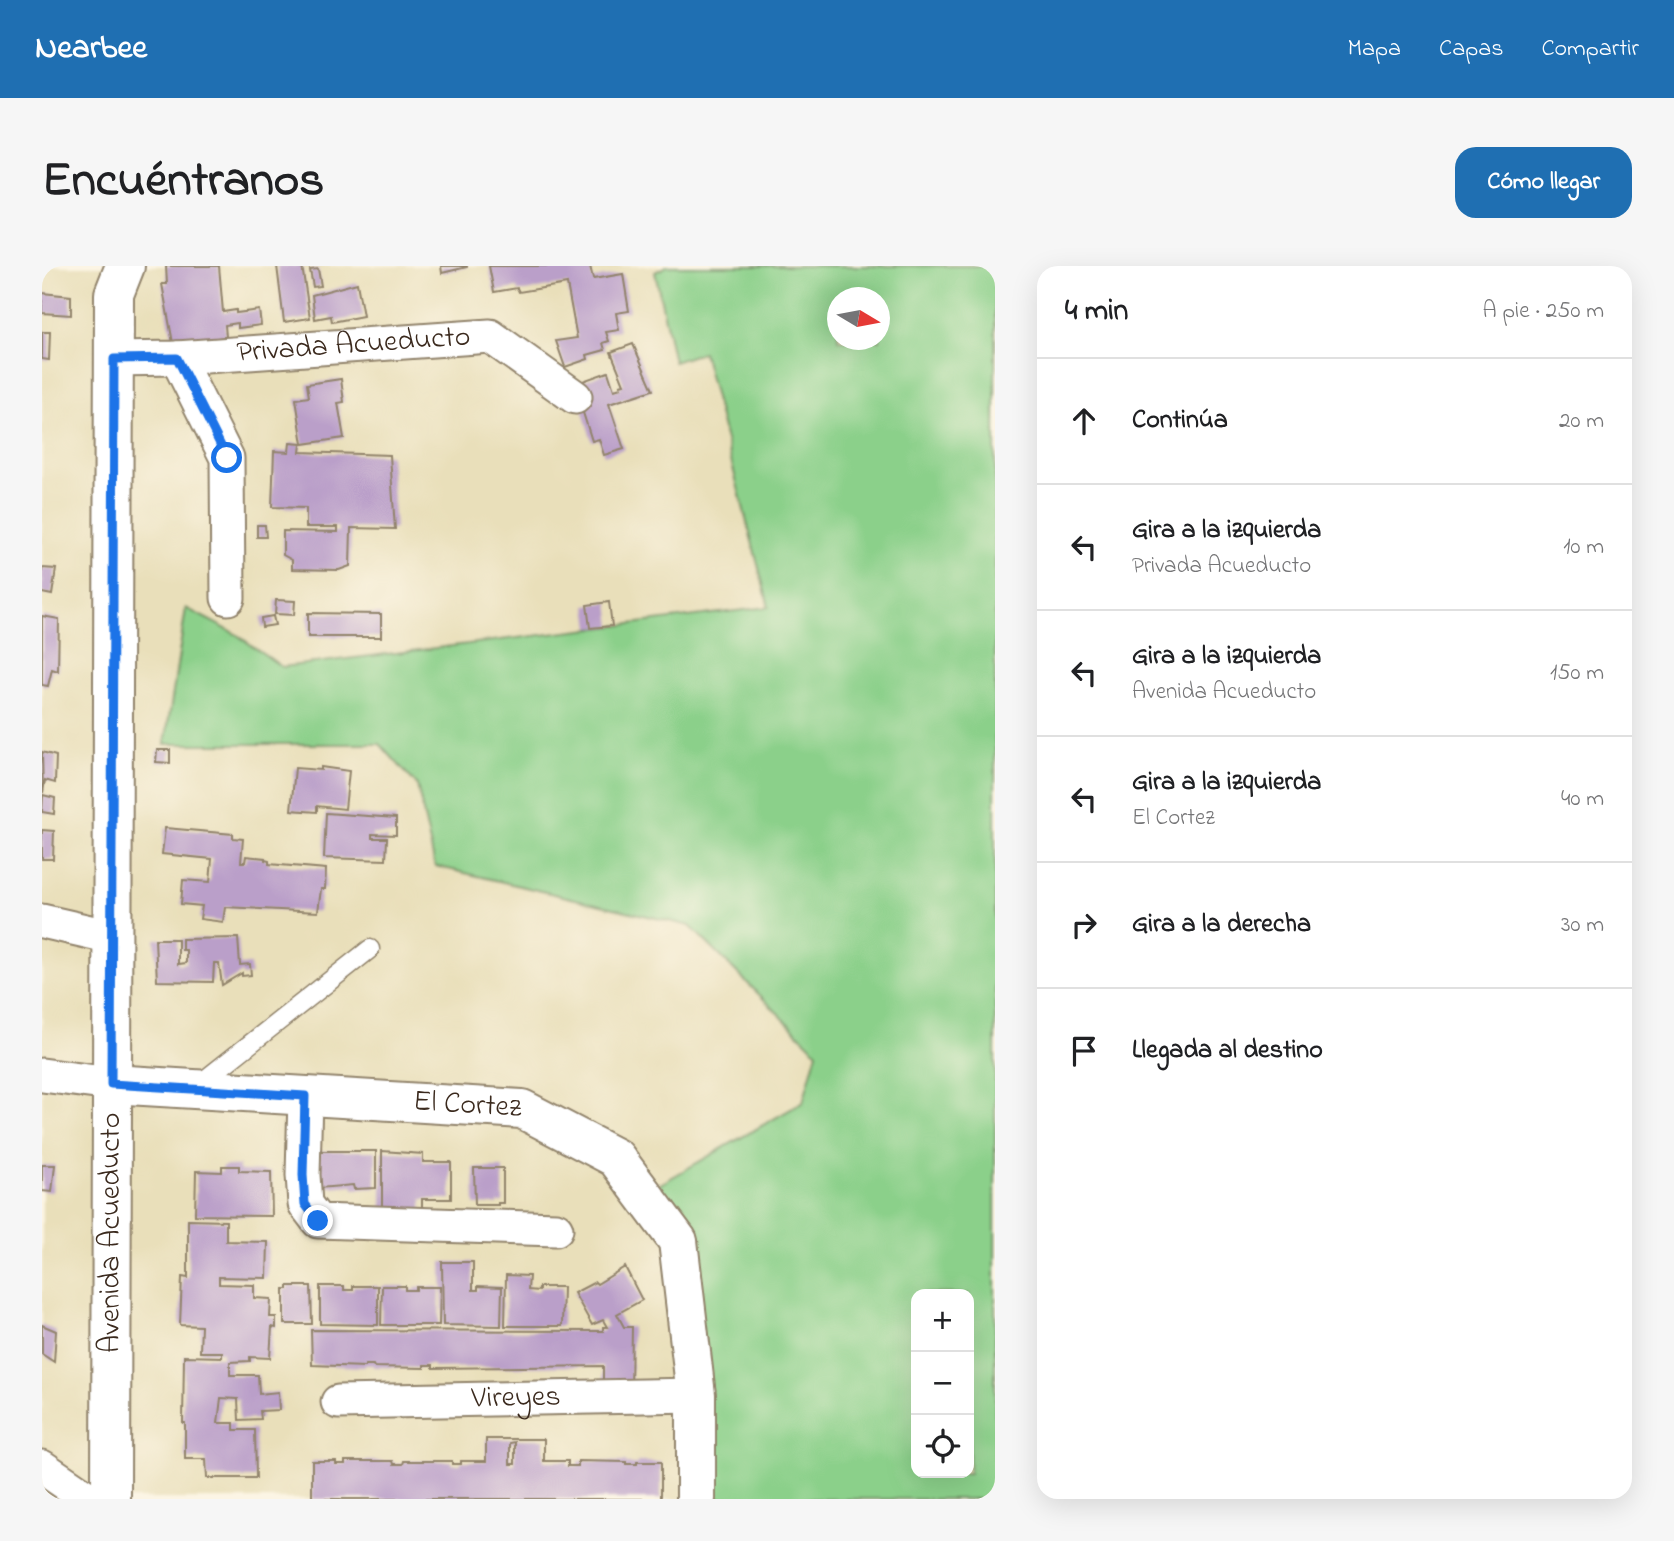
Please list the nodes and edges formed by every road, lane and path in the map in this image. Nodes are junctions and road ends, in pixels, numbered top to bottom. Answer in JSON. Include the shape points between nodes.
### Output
{"nodes":[{"id":1,"x":113,"y":275,"type":"edge"},
{"id":2,"x":177,"y":358,"type":"junction"},
{"id":3,"x":114,"y":359,"type":"junction"},
{"id":4,"x":575,"y":397,"type":"dead end"},
{"id":5,"x":228,"y":598,"type":"dead end"},
{"id":6,"x":42,"y":921,"type":"edge"},
{"id":7,"x":112,"y":937,"type":"junction"},
{"id":8,"x":370,"y":949,"type":"dead end"},
{"id":9,"x":42,"y":1075,"type":"edge"},
{"id":10,"x":111,"y":1084,"type":"junction"},
{"id":11,"x":194,"y":1088,"type":"junction"},
{"id":12,"x":305,"y":1096,"type":"junction"},
{"id":13,"x":556,"y":1229,"type":"dead end"},
{"id":14,"x":696,"y":1395,"type":"junction"},
{"id":15,"x":338,"y":1402,"type":"dead end"},
{"id":16,"x":42,"y":1467,"type":"edge"},
{"id":17,"x":89,"y":1499,"type":"edge"},
{"id":18,"x":111,"y":1499,"type":"edge"},
{"id":19,"x":696,"y":1499,"type":"edge"}],
"edges":[{"from":1,"to":3,"type":"main road","name":"Avenida Acueducto"},
{"from":2,"to":3,"type":"street","name":"Privada Acueducto"},
{"from":2,"to":4,"type":"street","name":"Privada Acueducto","via":[[490,337]]},
{"from":2,"to":5,"type":"street","via":[[227,458]]},
{"from":3,"to":7,"type":"main road","name":"Avenida Acueducto"},
{"from":6,"to":7,"type":"street"},
{"from":7,"to":10,"type":"main road","name":"Avenida Acueducto"},
{"from":8,"to":11,"type":"lane"},
{"from":9,"to":10,"type":"street"},
{"from":10,"to":11,"type":"main road","name":"El Cortez"},
{"from":10,"to":18,"type":"main road","name":"Avenida Acueducto"},
{"from":11,"to":12,"type":"main road","name":"El Cortez"},
{"from":12,"to":13,"type":"street","via":[[305,1204],[318,1221]]},
{"from":12,"to":14,"type":"main road","name":"El Cortez","via":[[522,1109],[616,1158],[678,1241]]},
{"from":14,"to":15,"type":"street","name":"Vireyes"},
{"from":14,"to":19,"type":"main road","name":"El Cortez"},
{"from":16,"to":17,"type":"street"}]}
